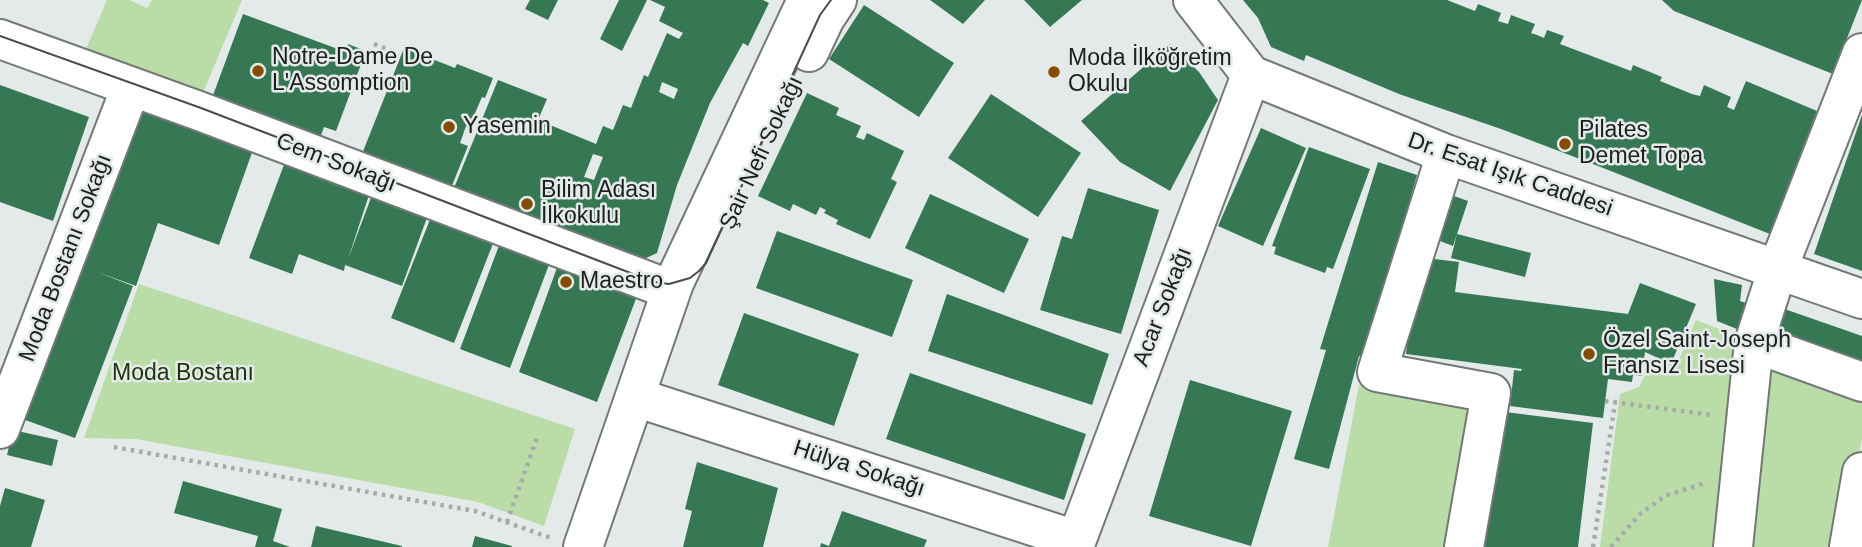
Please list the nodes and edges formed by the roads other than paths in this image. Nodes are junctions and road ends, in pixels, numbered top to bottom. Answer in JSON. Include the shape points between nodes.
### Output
{"nodes":[{"id":1,"x":1193,"y":0,"type":"edge"},
{"id":2,"x":812,"y":5,"type":"edge"},
{"id":3,"x":0,"y":39,"type":"edge"},
{"id":4,"x":1862,"y":53,"type":"edge"},
{"id":5,"x":1251,"y":75,"type":"junction"},
{"id":6,"x":131,"y":87,"type":"junction"},
{"id":7,"x":1446,"y":154,"type":"junction"},
{"id":8,"x":1778,"y":268,"type":"junction"},
{"id":9,"x":671,"y":290,"type":"junction"},
{"id":10,"x":1862,"y":299,"type":"edge"},
{"id":11,"x":1754,"y":343,"type":"junction"},
{"id":12,"x":1862,"y":382,"type":"edge"},
{"id":13,"x":635,"y":397,"type":"junction"},
{"id":14,"x":0,"y":429,"type":"edge"},
{"id":15,"x":1862,"y":472,"type":"edge"},
{"id":16,"x":567,"y":543,"type":"edge"},
{"id":17,"x":1075,"y":543,"type":"edge"},
{"id":18,"x":1464,"y":547,"type":"edge"},
{"id":19,"x":1733,"y":547,"type":"edge"},
{"id":20,"x":1849,"y":547,"type":"edge"}],
"edges":[{"from":1,"to":5,"type":"street"},
{"from":2,"to":9,"type":"street","name":"Şair Nefi Sokağı"},
{"from":3,"to":6,"type":"street","name":"Cem Sokağı"},
{"from":4,"to":8,"type":"street"},
{"from":5,"to":7,"type":"street","name":"Dr. Esat Işık Caddesi"},
{"from":5,"to":17,"type":"street","name":"Acar Sokağı"},
{"from":6,"to":9,"type":"street","name":"Cem Sokağı"},
{"from":6,"to":14,"type":"street","name":"Moda Bostanı Sokağı"},
{"from":7,"to":8,"type":"street","name":"Dr. Esat Işık Caddesi"},
{"from":7,"to":18,"type":"street","via":[[1377,372],[1491,393]]},
{"from":8,"to":10,"type":"street","name":"Dr. Esat Işık Caddesi"},
{"from":8,"to":11,"type":"street"},
{"from":9,"to":13,"type":"street","name":"Şair Nefi Sokağı"},
{"from":11,"to":12,"type":"street"},
{"from":11,"to":19,"type":"street"},
{"from":13,"to":16,"type":"street","name":"Şair Nefi Sokağı"},
{"from":13,"to":17,"type":"street","name":"Hülya Sokağı"},
{"from":15,"to":20,"type":"street"}]}
